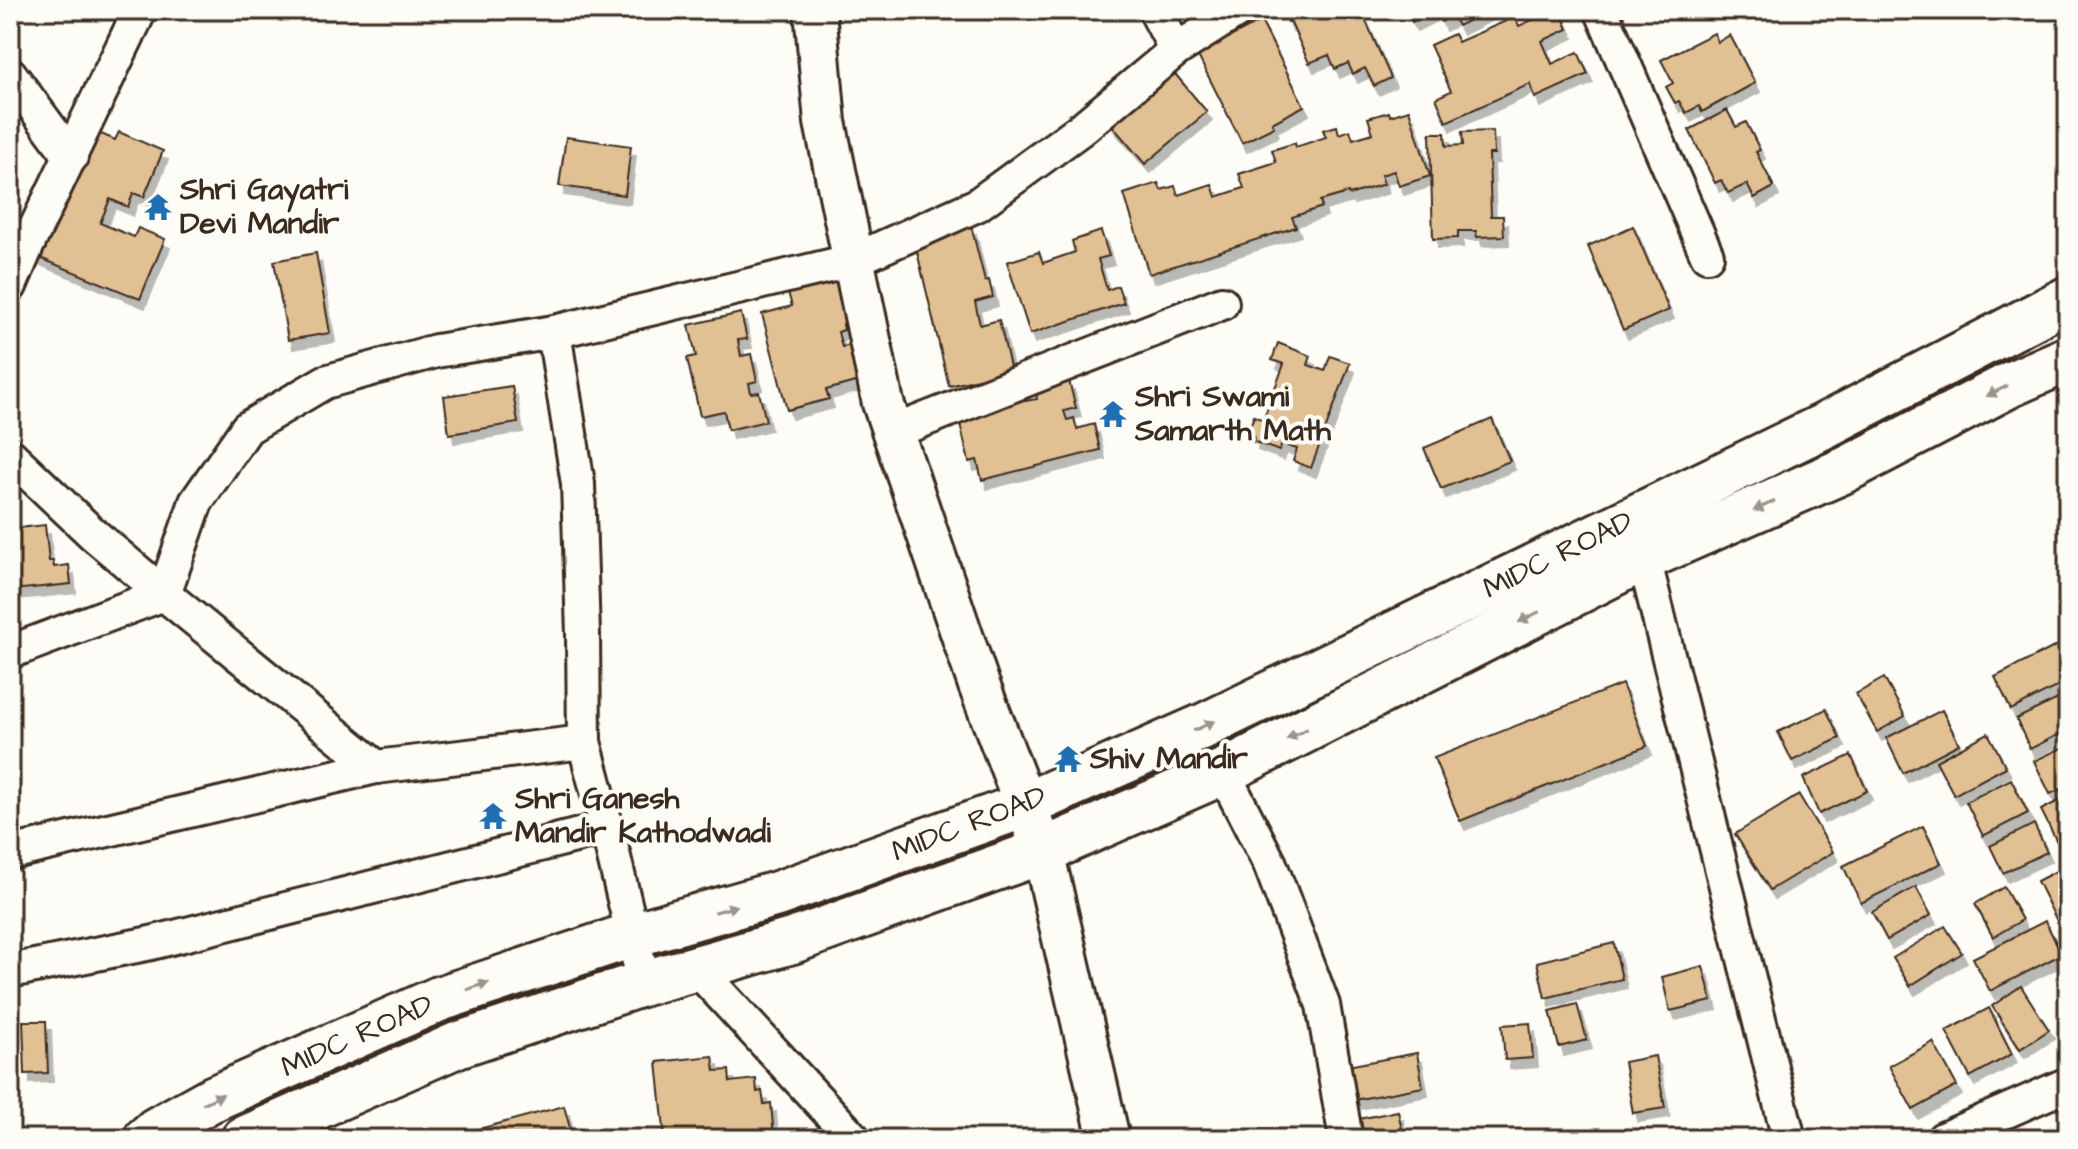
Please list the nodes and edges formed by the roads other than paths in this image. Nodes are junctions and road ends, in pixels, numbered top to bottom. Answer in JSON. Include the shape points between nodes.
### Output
{"nodes":[{"id":1,"x":140,"y":10,"type":"edge"},
{"id":2,"x":815,"y":10,"type":"edge"},
{"id":3,"x":1155,"y":10,"type":"edge"},
{"id":4,"x":1239,"y":10,"type":"edge"},
{"id":5,"x":1601,"y":10,"type":"edge"},
{"id":6,"x":1176,"y":50,"type":"junction"},
{"id":7,"x":10,"y":74,"type":"edge"},
{"id":8,"x":71,"y":157,"type":"junction"},
{"id":9,"x":1707,"y":255,"type":"dead end"},
{"id":10,"x":854,"y":260,"type":"junction"},
{"id":11,"x":10,"y":286,"type":"edge"},
{"id":12,"x":2068,"y":299,"type":"edge"},
{"id":13,"x":1222,"y":303,"type":"dead end"},
{"id":14,"x":554,"y":332,"type":"junction"},
{"id":15,"x":2068,"y":359,"type":"edge"},
{"id":16,"x":893,"y":432,"type":"junction"},
{"id":17,"x":10,"y":455,"type":"edge"},
{"id":18,"x":1644,"y":558,"type":"junction"},
{"id":19,"x":164,"y":594,"type":"junction"},
{"id":20,"x":10,"y":652,"type":"edge"},
{"id":21,"x":584,"y":742,"type":"junction"},
{"id":22,"x":376,"y":767,"type":"junction"},
{"id":23,"x":1223,"y":772,"type":"junction"},
{"id":24,"x":1025,"y":805,"type":"junction"},
{"id":25,"x":607,"y":828,"type":"junction"},
{"id":26,"x":1043,"y":851,"type":"junction"},
{"id":27,"x":10,"y":853,"type":"edge"},
{"id":28,"x":632,"y":935,"type":"junction"},
{"id":29,"x":696,"y":968,"type":"junction"},
{"id":30,"x":10,"y":971,"type":"edge"},
{"id":31,"x":644,"y":983,"type":"junction"},
{"id":32,"x":2068,"y":1084,"type":"edge"},
{"id":33,"x":146,"y":1139,"type":"edge"},
{"id":34,"x":244,"y":1139,"type":"edge"},
{"id":35,"x":854,"y":1139,"type":"edge"},
{"id":36,"x":1109,"y":1139,"type":"edge"},
{"id":37,"x":1346,"y":1139,"type":"edge"},
{"id":38,"x":1789,"y":1139,"type":"edge"},
{"id":39,"x":1943,"y":1139,"type":"edge"}],
"edges":[{"from":1,"to":8,"type":"street"},
{"from":2,"to":10,"type":"street","via":[[825,122]]},
{"from":3,"to":6,"type":"street"},
{"from":4,"to":6,"type":"street"},
{"from":5,"to":9,"type":"street"},
{"from":6,"to":10,"type":"street","via":[[977,205]]},
{"from":7,"to":8,"type":"street"},
{"from":8,"to":11,"type":"street"},
{"from":10,"to":14,"type":"street"},
{"from":10,"to":16,"type":"street"},
{"from":24,"to":12,"type":"main road","name":"MIDC ROAD","one_way":true,"via":[[1202,727],[1824,426]]},
{"from":13,"to":16,"type":"street"},
{"from":14,"to":19,"type":"street","via":[[436,351],[325,382],[247,428],[196,502]]},
{"from":14,"to":21,"type":"street","via":[[578,484]]},
{"from":15,"to":18,"type":"main road","name":"MIDC ROAD","one_way":true,"via":[[1845,470]]},
{"from":16,"to":24,"type":"street"},
{"from":17,"to":19,"type":"street"},
{"from":18,"to":23,"type":"main road","name":"MIDC ROAD","one_way":true},
{"from":18,"to":38,"type":"street"},
{"from":19,"to":20,"type":"street"},
{"from":19,"to":22,"type":"street"},
{"from":21,"to":22,"type":"street"},
{"from":21,"to":25,"type":"street"},
{"from":22,"to":27,"type":"street"},
{"from":23,"to":26,"type":"main road","name":"MIDC ROAD"},
{"from":23,"to":37,"type":"street","via":[[1270,864],[1323,1005]]},
{"from":24,"to":26,"type":"street"},
{"from":28,"to":24,"type":"main road","name":"MIDC ROAD","one_way":true,"via":[[777,894]]},
{"from":25,"to":28,"type":"street"},
{"from":25,"to":30,"type":"street","via":[[151,943]]},
{"from":26,"to":29,"type":"main road","name":"MIDC ROAD","via":[[792,941]]},
{"from":26,"to":36,"type":"street"},
{"from":28,"to":31,"type":"street"},
{"from":33,"to":28,"type":"main road","name":"MIDC ROAD","one_way":true,"via":[[210,1100],[439,999]]},
{"from":29,"to":31,"type":"main road","name":"MIDC ROAD"},
{"from":29,"to":35,"type":"street"},
{"from":31,"to":34,"type":"main road","name":"MIDC ROAD","via":[[457,1045]]},
{"from":32,"to":39,"type":"street"}]}
